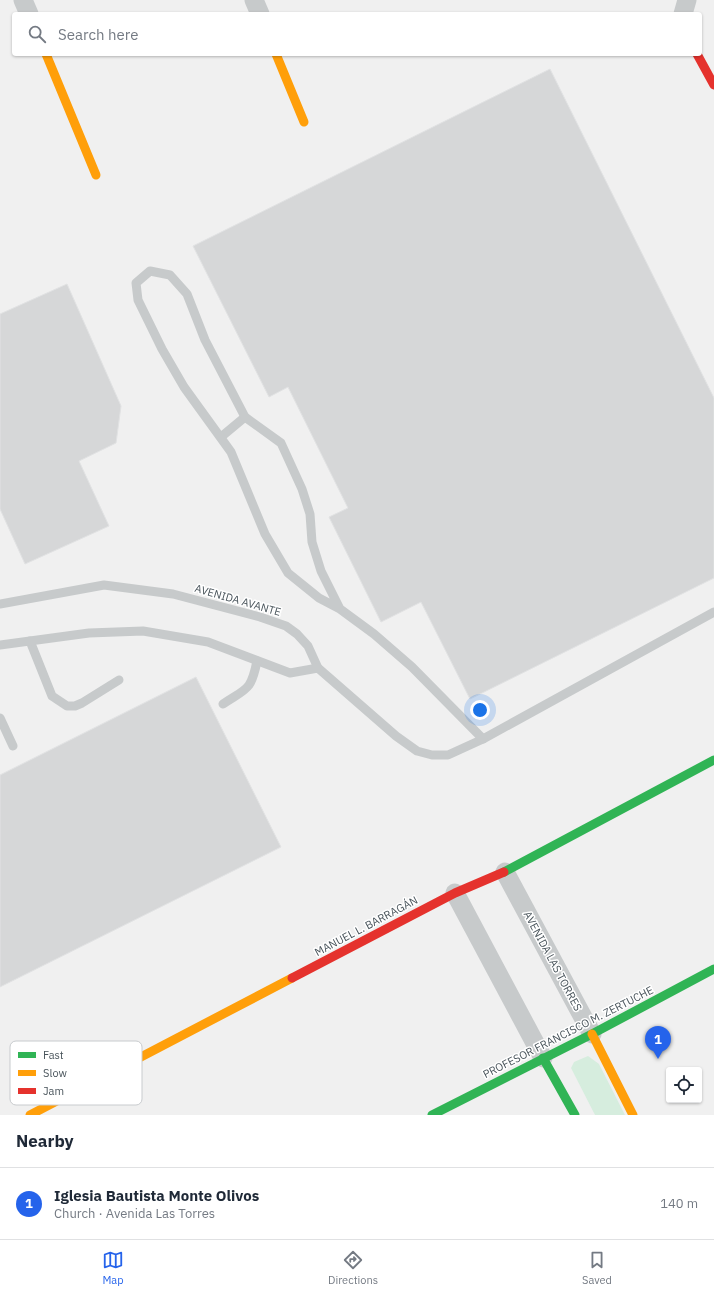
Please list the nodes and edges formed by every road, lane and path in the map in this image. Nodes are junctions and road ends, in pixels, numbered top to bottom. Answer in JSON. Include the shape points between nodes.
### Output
{"nodes":[{"id":1,"x":24,"y":0,"type":"edge"},
{"id":2,"x":254,"y":0,"type":"edge"},
{"id":3,"x":687,"y":0,"type":"edge"},
{"id":4,"x":28,"y":12,"type":"edge"},
{"id":5,"x":259,"y":12,"type":"edge"},
{"id":6,"x":684,"y":12,"type":"edge"},
{"id":7,"x":47,"y":56,"type":"edge"},
{"id":8,"x":277,"y":56,"type":"edge"},
{"id":9,"x":698,"y":56,"type":"edge"},
{"id":10,"x":713,"y":80,"type":"edge"},
{"id":11,"x":304,"y":122,"type":"dead end"},
{"id":12,"x":96,"y":175,"type":"dead end"},
{"id":13,"x":245,"y":417,"type":"junction"},
{"id":14,"x":221,"y":437,"type":"junction"},
{"id":15,"x":0,"y":604,"type":"edge"},
{"id":16,"x":340,"y":608,"type":"junction"},
{"id":17,"x":714,"y":612,"type":"edge"},
{"id":18,"x":30,"y":641,"type":"junction"},
{"id":19,"x":0,"y":645,"type":"edge"},
{"id":20,"x":257,"y":661,"type":"junction"},
{"id":21,"x":318,"y":668,"type":"junction"},
{"id":22,"x":119,"y":680,"type":"dead end"},
{"id":23,"x":222,"y":704,"type":"dead end"},
{"id":24,"x":0,"y":718,"type":"edge"},
{"id":25,"x":483,"y":739,"type":"junction"},
{"id":26,"x":12,"y":746,"type":"dead end"},
{"id":27,"x":714,"y":760,"type":"edge"},
{"id":28,"x":505,"y":872,"type":"junction"},
{"id":29,"x":455,"y":893,"type":"junction"},
{"id":30,"x":714,"y":969,"type":"edge"},
{"id":31,"x":592,"y":1034,"type":"junction"},
{"id":32,"x":142,"y":1056,"type":"edge"},
{"id":33,"x":543,"y":1058,"type":"junction"},
{"id":34,"x":49,"y":1105,"type":"edge"},
{"id":35,"x":30,"y":1115,"type":"edge"},
{"id":36,"x":432,"y":1115,"type":"edge"},
{"id":37,"x":575,"y":1115,"type":"edge"},
{"id":38,"x":633,"y":1115,"type":"edge"}],
"edges":[{"from":1,"to":4,"type":"street"},
{"from":2,"to":5,"type":"street"},
{"from":3,"to":6,"type":"street"},
{"from":7,"to":12,"type":"street"},
{"from":8,"to":11,"type":"street"},
{"from":9,"to":10,"type":"street"},
{"from":13,"to":14,"type":"lane"},
{"from":13,"to":14,"type":"lane","via":[[205,340],[187,294],[170,274],[150,271],[136,283],[138,300],[184,387]]},
{"from":13,"to":16,"type":"lane","via":[[281,443],[302,489],[310,514],[312,542],[321,571]]},
{"from":14,"to":16,"type":"lane","via":[[231,452],[265,534],[288,573],[319,598]]},
{"from":15,"to":21,"type":"lane","name":"AVENIDA AVANTE","via":[[104,585],[173,594],[286,626],[298,634],[308,646]]},
{"from":16,"to":25,"type":"lane","via":[[412,667]]},
{"from":17,"to":25,"type":"lane"},
{"from":18,"to":19,"type":"lane"},
{"from":18,"to":20,"type":"lane","via":[[88,633],[143,631],[208,642]]},
{"from":18,"to":22,"type":"lane","via":[[52,696],[67,706],[82,703]]},
{"from":20,"to":21,"type":"lane","via":[[290,673]]},
{"from":20,"to":23,"type":"lane","via":[[253,681],[249,687]]},
{"from":21,"to":25,"type":"lane","via":[[417,751],[432,755],[448,755]]},
{"from":24,"to":26,"type":"lane"},
{"from":27,"to":28,"type":"street","name":"MANUEL L. BARRAGÁN"},
{"from":28,"to":29,"type":"street","name":"MANUEL L. BARRAGÁN"},
{"from":28,"to":31,"type":"street","name":"AVENIDA LAS TORRES"},
{"from":29,"to":32,"type":"street","name":"MANUEL L. BARRAGÁN"},
{"from":29,"to":33,"type":"street"},
{"from":30,"to":31,"type":"street","name":"PROFESOR FRANCISCO M. ZERTUCHE"},
{"from":31,"to":33,"type":"street","name":"PROFESOR FRANCISCO M. ZERTUCHE"},
{"from":31,"to":38,"type":"street","name":"AVENIDA LAS TORRES"},
{"from":33,"to":36,"type":"street","name":"PROFESOR FRANCISCO M. ZERTUCHE"},
{"from":33,"to":37,"type":"street"},
{"from":34,"to":35,"type":"street","name":"MANUEL L. BARRAGÁN"}]}
